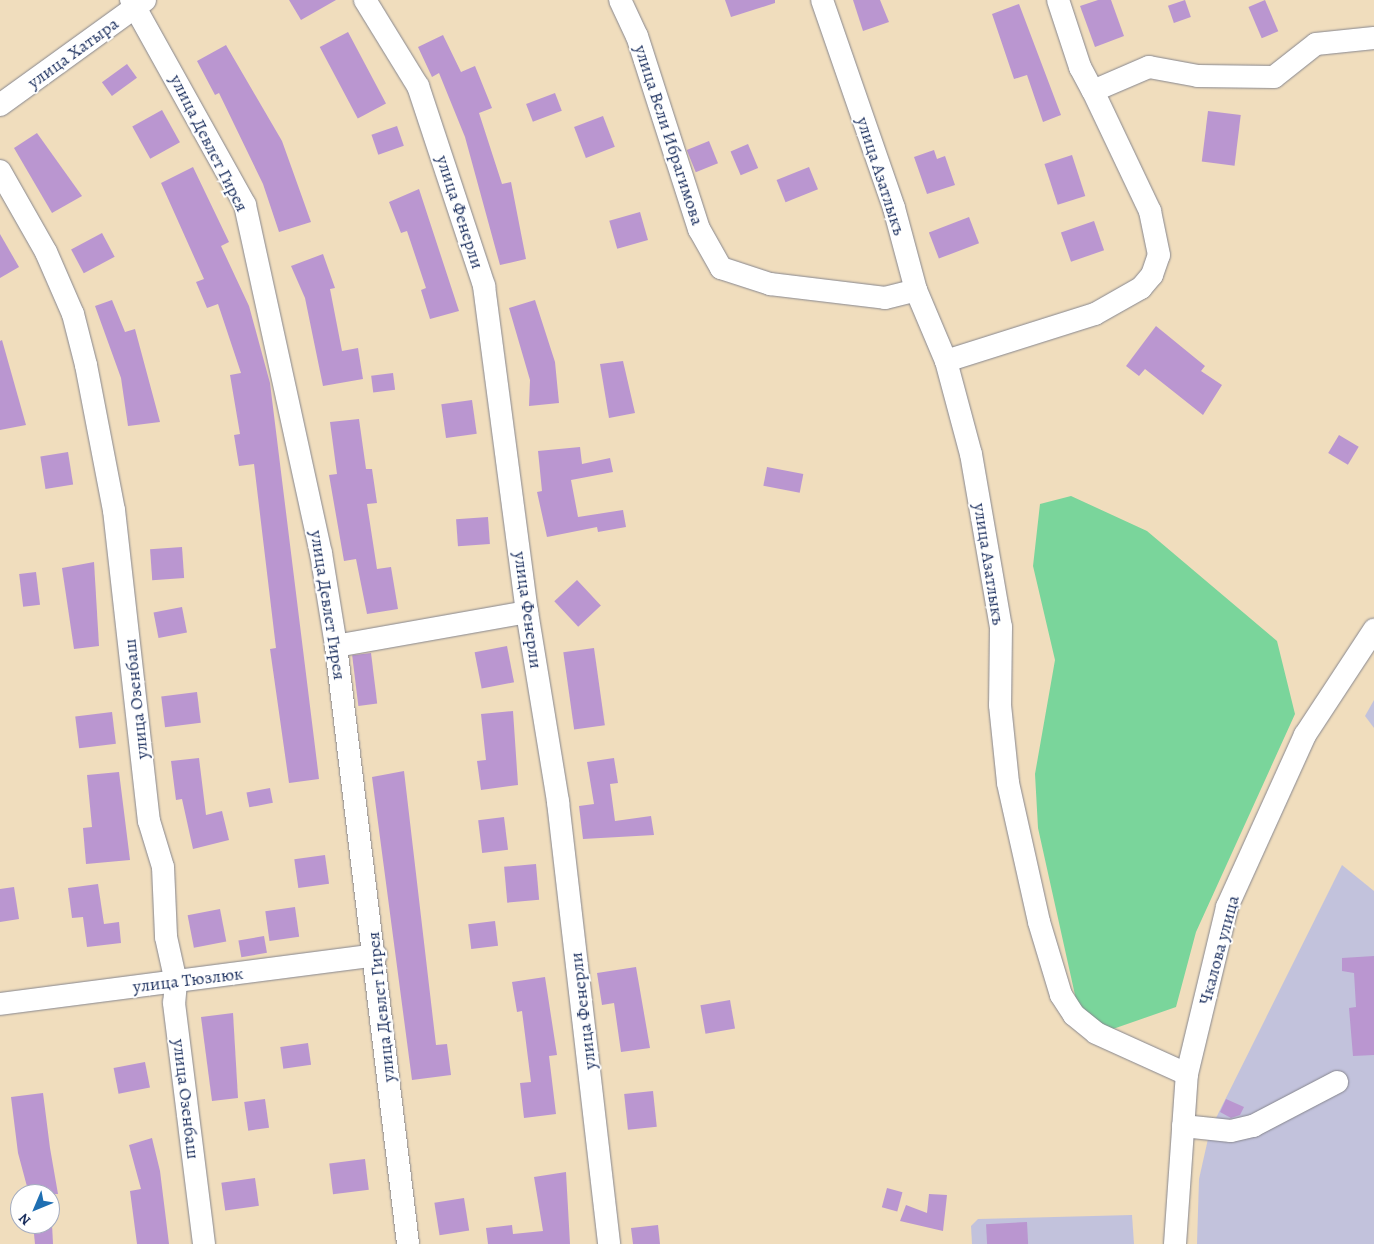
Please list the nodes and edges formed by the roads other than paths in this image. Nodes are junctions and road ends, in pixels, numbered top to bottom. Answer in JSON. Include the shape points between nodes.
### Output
{"nodes":[{"id":1,"x":364,"y":0,"type":"edge"},
{"id":2,"x":620,"y":0,"type":"edge"},
{"id":3,"x":822,"y":0,"type":"edge"},
{"id":4,"x":1058,"y":0,"type":"edge"},
{"id":5,"x":138,"y":2,"type":"edge"},
{"id":6,"x":1374,"y":38,"type":"edge"},
{"id":7,"x":1093,"y":91,"type":"junction"},
{"id":8,"x":0,"y":105,"type":"edge"},
{"id":9,"x":0,"y":171,"type":"edge"},
{"id":10,"x":916,"y":290,"type":"junction"},
{"id":11,"x":946,"y":360,"type":"junction"},
{"id":12,"x":527,"y":612,"type":"junction"},
{"id":13,"x":1374,"y":630,"type":"edge"},
{"id":14,"x":336,"y":646,"type":"junction"},
{"id":15,"x":376,"y":955,"type":"junction"},
{"id":16,"x":176,"y":982,"type":"junction"},
{"id":17,"x":0,"y":1004,"type":"edge"},
{"id":18,"x":1186,"y":1074,"type":"junction"},
{"id":19,"x":1337,"y":1082,"type":"dead end"},
{"id":20,"x":1183,"y":1126,"type":"junction"},
{"id":21,"x":204,"y":1244,"type":"edge"},
{"id":22,"x":408,"y":1244,"type":"edge"},
{"id":23,"x":609,"y":1244,"type":"edge"},
{"id":24,"x":1175,"y":1244,"type":"edge"}],
"edges":[{"from":1,"to":12,"type":"street","name":"улица Фенерли","via":[[418,86],[484,286]]},
{"from":2,"to":10,"type":"street","name":"улица Вели Ибрагимова","via":[[636,36],[699,229],[721,268],[770,284],[885,298]]},
{"from":3,"to":10,"type":"street","name":"улица Азатлыкъ","via":[[894,208]]},
{"from":4,"to":7,"type":"street","via":[[1080,66]]},
{"from":5,"to":8,"type":"street","name":"улица Хатыра"},
{"from":5,"to":14,"type":"street","name":"улица Девлет Гирея","via":[[245,205],[321,554]]},
{"from":6,"to":7,"type":"street","via":[[1316,44],[1274,77],[1198,76],[1149,67]]},
{"from":7,"to":11,"type":"street","via":[[1150,211],[1159,255],[1152,275],[1141,288],[1095,314]]},
{"from":9,"to":16,"type":"street","name":"улица Озенбаш","via":[[46,252],[73,314],[86,365],[114,510],[149,821],[163,867],[166,937]]},
{"from":10,"to":11,"type":"street","name":"улица Азатлыкъ"},
{"from":11,"to":18,"type":"street","name":"улица Азатлыкъ","via":[[971,454],[1001,627],[1000,705],[1008,783],[1039,922],[1061,995],[1074,1015],[1096,1033]]},
{"from":12,"to":14,"type":"street"},
{"from":12,"to":23,"type":"street","name":"улица Фенерли","via":[[558,802]]},
{"from":13,"to":18,"type":"street","name":"Чкалова улица","via":[[1305,735],[1227,907]]},
{"from":14,"to":15,"type":"street","name":"улица Девлет Гирея"},
{"from":15,"to":16,"type":"street","name":"улица Тюзлюк"},
{"from":15,"to":22,"type":"street","name":"улица Девлет Гирея"},
{"from":16,"to":17,"type":"street","name":"улица Тюзлюк"},
{"from":16,"to":21,"type":"street","name":"улица Озенбаш","via":[[174,1003]]},
{"from":18,"to":20,"type":"street","name":"Чкалова улица"},
{"from":19,"to":20,"type":"street","via":[[1252,1126],[1231,1131]]},
{"from":20,"to":24,"type":"street","name":"Чкалова улица"}]}
